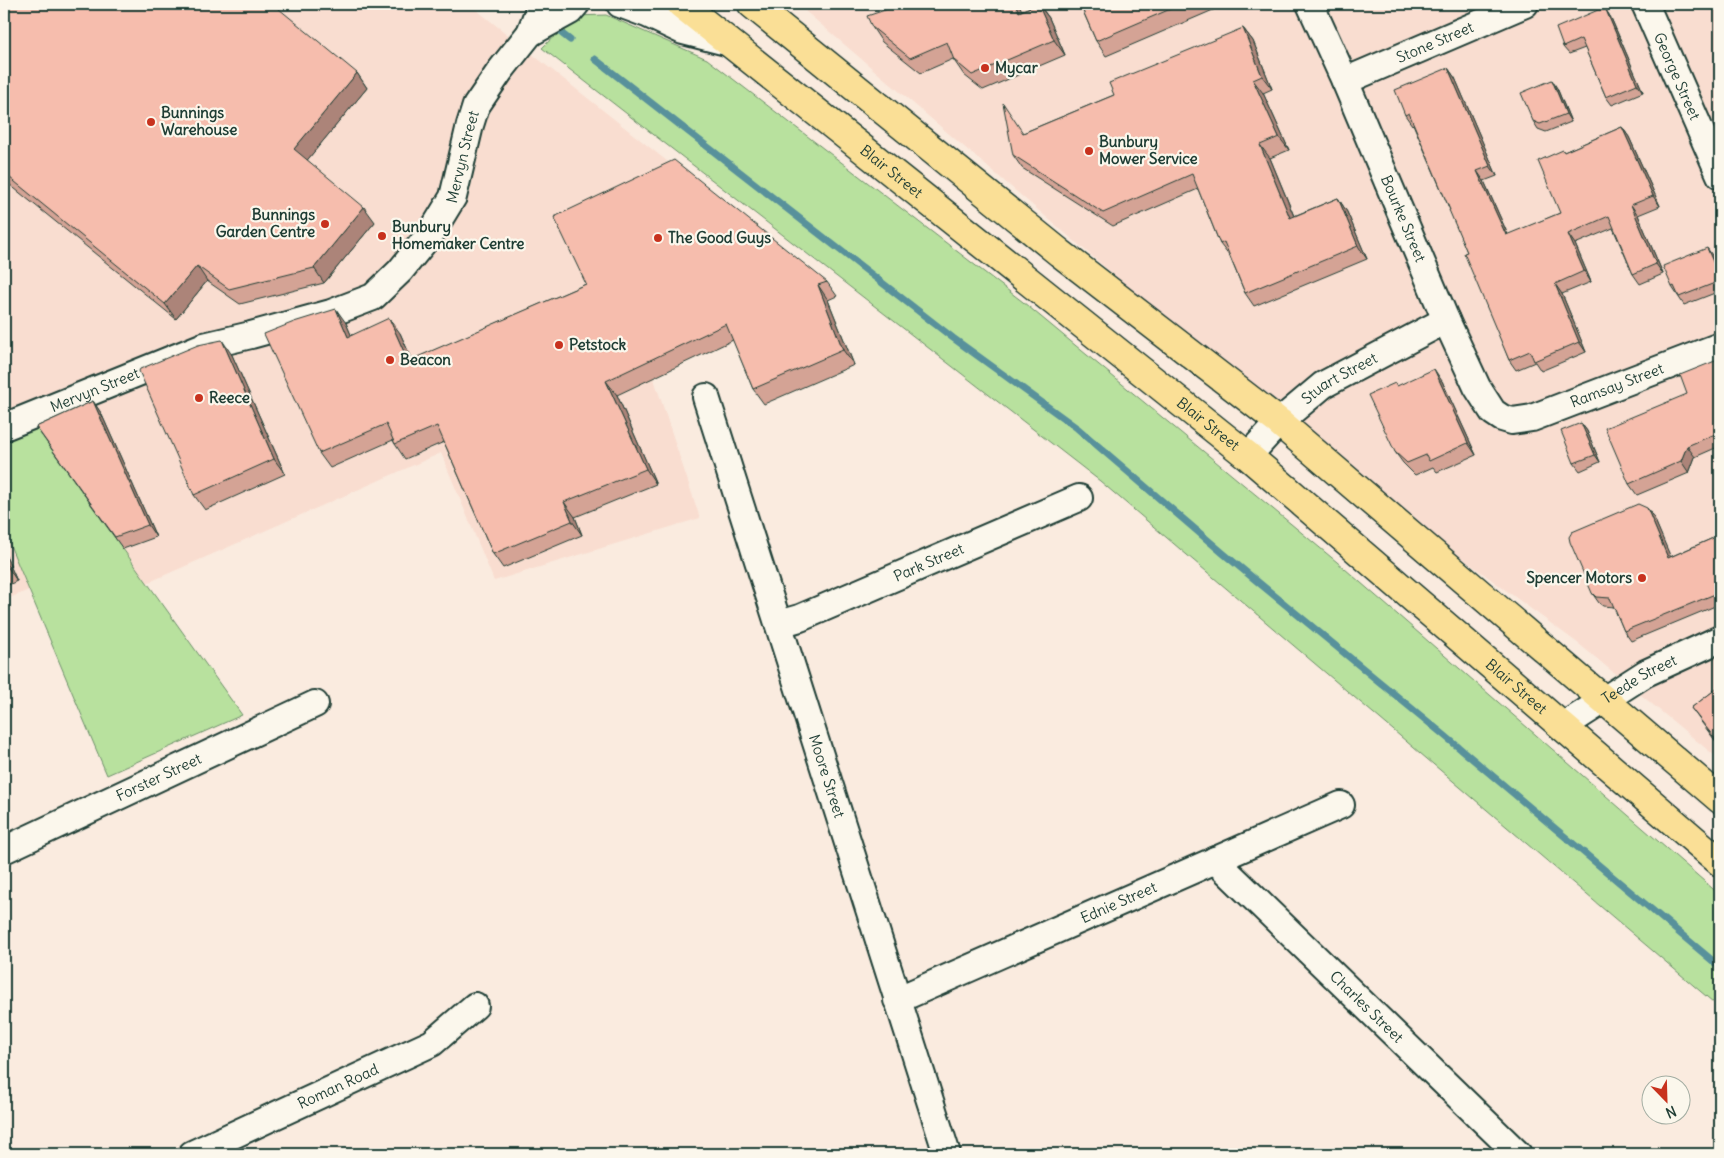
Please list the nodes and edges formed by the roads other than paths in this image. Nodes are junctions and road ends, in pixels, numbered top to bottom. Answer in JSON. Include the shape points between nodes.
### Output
{"nodes":[{"id":1,"x":524,"y":4,"type":"edge"},
{"id":2,"x":542,"y":4,"type":"edge"},
{"id":3,"x":576,"y":4,"type":"edge"},
{"id":4,"x":620,"y":4,"type":"edge"},
{"id":5,"x":682,"y":4,"type":"edge"},
{"id":6,"x":752,"y":4,"type":"edge"},
{"id":7,"x":1310,"y":4,"type":"edge"},
{"id":8,"x":1525,"y":4,"type":"edge"},
{"id":9,"x":1645,"y":4,"type":"edge"},
{"id":10,"x":530,"y":33,"type":"junction"},
{"id":11,"x":730,"y":43,"type":"junction"},
{"id":12,"x":1345,"y":81,"type":"junction"},
{"id":13,"x":1720,"y":175,"type":"edge"},
{"id":14,"x":1446,"y":320,"type":"junction"},
{"id":15,"x":1720,"y":346,"type":"edge"},
{"id":16,"x":706,"y":397,"type":"dead end"},
{"id":17,"x":1512,"y":421,"type":"joint"},
{"id":18,"x":1280,"y":422,"type":"junction"},
{"id":19,"x":4,"y":427,"type":"edge"},
{"id":20,"x":1248,"y":456,"type":"junction"},
{"id":21,"x":1079,"y":498,"type":"dead end"},
{"id":22,"x":779,"y":624,"type":"junction"},
{"id":23,"x":1720,"y":639,"type":"edge"},
{"id":24,"x":1603,"y":700,"type":"junction"},
{"id":25,"x":315,"y":704,"type":"dead end"},
{"id":26,"x":1562,"y":727,"type":"junction"},
{"id":27,"x":1720,"y":799,"type":"edge"},
{"id":28,"x":1341,"y":805,"type":"dead end"},
{"id":29,"x":4,"y":850,"type":"edge"},
{"id":30,"x":1215,"y":860,"type":"junction"},
{"id":31,"x":1720,"y":862,"type":"edge"},
{"id":32,"x":897,"y":1000,"type":"junction"},
{"id":33,"x":475,"y":1006,"type":"dead end"},
{"id":34,"x":192,"y":1154,"type":"edge"},
{"id":35,"x":947,"y":1154,"type":"edge"},
{"id":36,"x":1518,"y":1154,"type":"edge"}],
"edges":[{"from":1,"to":10,"type":"street"},
{"from":2,"to":10,"type":"street","name":"Mervyn Street"},
{"from":3,"to":10,"type":"street","name":"Mervyn Street","via":[[570,11]]},
{"from":4,"to":11,"type":"street","via":[[683,31]]},
{"from":5,"to":11,"type":"main road","name":"Blair Street"},
{"from":6,"to":18,"type":"main road","via":[[1060,253]]},
{"from":7,"to":12,"type":"street","name":"Bourke Street"},
{"from":8,"to":12,"type":"street","name":"Stone Street"},
{"from":9,"to":13,"type":"street","name":"George Street"},
{"from":10,"to":19,"type":"street","name":"Mervyn Street","via":[[476,106],[453,197],[431,233],[400,271],[373,297],[322,315],[204,346]]},
{"from":11,"to":20,"type":"main road","name":"Blair Street"},
{"from":12,"to":14,"type":"street","name":"Bourke Street"},
{"from":14,"to":17,"type":"street","name":"Bourke Street","via":[[1486,403],[1493,412]]},
{"from":14,"to":18,"type":"street","name":"Stuart Street","via":[[1323,385]]},
{"from":15,"to":17,"type":"street","name":"Ramsay Street","via":[[1532,418]]},
{"from":16,"to":22,"type":"street","name":"Moore Street"},
{"from":18,"to":20,"type":"street","name":"Stuart Street"},
{"from":18,"to":24,"type":"main road"},
{"from":20,"to":26,"type":"main road","name":"Blair Street"},
{"from":21,"to":22,"type":"street","name":"Park Street","via":[[800,618]]},
{"from":22,"to":32,"type":"street","name":"Moore Street"},
{"from":23,"to":24,"type":"street","name":"Teede Street","via":[[1646,673]]},
{"from":24,"to":26,"type":"street","name":"Teede Street"},
{"from":24,"to":27,"type":"main road"},
{"from":25,"to":29,"type":"street","name":"Forster Street"},
{"from":26,"to":31,"type":"main road","name":"Blair Street"},
{"from":28,"to":30,"type":"street","name":"Ednie Street"},
{"from":30,"to":32,"type":"street","name":"Ednie Street"},
{"from":30,"to":36,"type":"street","name":"Charles Street"},
{"from":32,"to":35,"type":"street","name":"Moore Street"},
{"from":33,"to":34,"type":"street","name":"Roman Road","via":[[432,1043]]}]}
